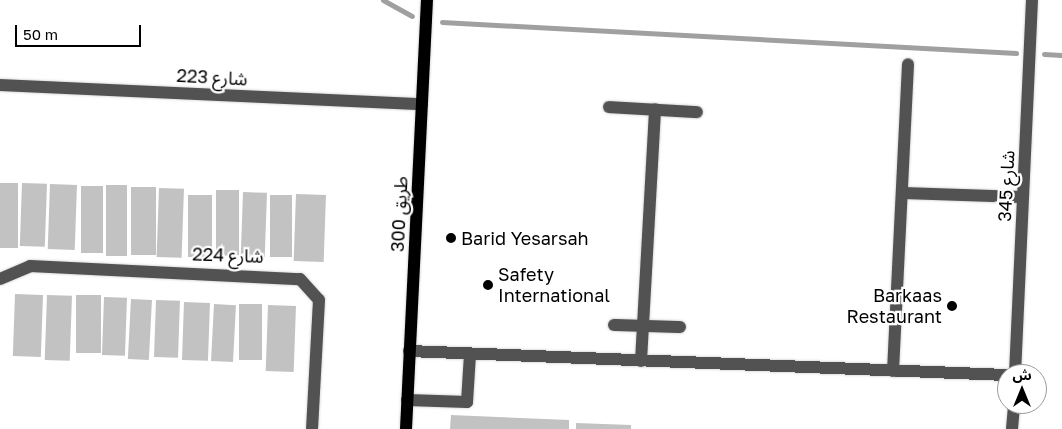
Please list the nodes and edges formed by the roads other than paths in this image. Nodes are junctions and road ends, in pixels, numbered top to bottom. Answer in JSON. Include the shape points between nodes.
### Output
{"nodes":[{"id":1,"x":427,"y":0,"type":"edge"},
{"id":2,"x":1032,"y":0,"type":"edge"},
{"id":3,"x":908,"y":64,"type":"dead end"},
{"id":4,"x":0,"y":84,"type":"edge"},
{"id":5,"x":422,"y":104,"type":"junction"},
{"id":6,"x":609,"y":107,"type":"dead end"},
{"id":7,"x":655,"y":109,"type":"junction"},
{"id":8,"x":697,"y":112,"type":"dead end"},
{"id":9,"x":902,"y":193,"type":"junction"},
{"id":10,"x":1023,"y":197,"type":"junction"},
{"id":11,"x":0,"y":279,"type":"edge"},
{"id":12,"x":614,"y":324,"type":"dead end"},
{"id":13,"x":643,"y":326,"type":"junction"},
{"id":14,"x":680,"y":327,"type":"dead end"},
{"id":15,"x":409,"y":352,"type":"junction"},
{"id":16,"x":470,"y":354,"type":"junction"},
{"id":17,"x":641,"y":361,"type":"junction"},
{"id":18,"x":1015,"y":364,"type":"edge"},
{"id":19,"x":893,"y":371,"type":"junction"},
{"id":20,"x":997,"y":375,"type":"edge"},
{"id":21,"x":407,"y":400,"type":"junction"},
{"id":22,"x":1013,"y":414,"type":"edge"},
{"id":23,"x":312,"y":429,"type":"edge"},
{"id":24,"x":406,"y":429,"type":"edge"},
{"id":25,"x":1012,"y":429,"type":"edge"}],
"edges":[{"from":1,"to":5,"type":"main road","name":"طريق 300"},
{"from":2,"to":10,"type":"street","name":"شارع 345"},
{"from":3,"to":9,"type":"street"},
{"from":4,"to":5,"type":"street","name":"شارع 223"},
{"from":5,"to":15,"type":"main road","name":"طريق 300"},
{"from":6,"to":7,"type":"street"},
{"from":7,"to":8,"type":"street"},
{"from":7,"to":13,"type":"street"},
{"from":9,"to":10,"type":"street"},
{"from":9,"to":19,"type":"street"},
{"from":10,"to":18,"type":"street","name":"شارع 345"},
{"from":11,"to":23,"type":"street","name":"شارع 224","via":[[30,266],[300,279],[319,300]]},
{"from":12,"to":13,"type":"street"},
{"from":13,"to":14,"type":"street"},
{"from":13,"to":17,"type":"street"},
{"from":15,"to":16,"type":"street"},
{"from":15,"to":21,"type":"main road","name":"طريق 300"},
{"from":16,"to":17,"type":"street"},
{"from":16,"to":21,"type":"street","via":[[467,402]]},
{"from":17,"to":19,"type":"street"},
{"from":19,"to":20,"type":"street"},
{"from":21,"to":24,"type":"main road","name":"طريق 300"},
{"from":22,"to":25,"type":"street"}]}
